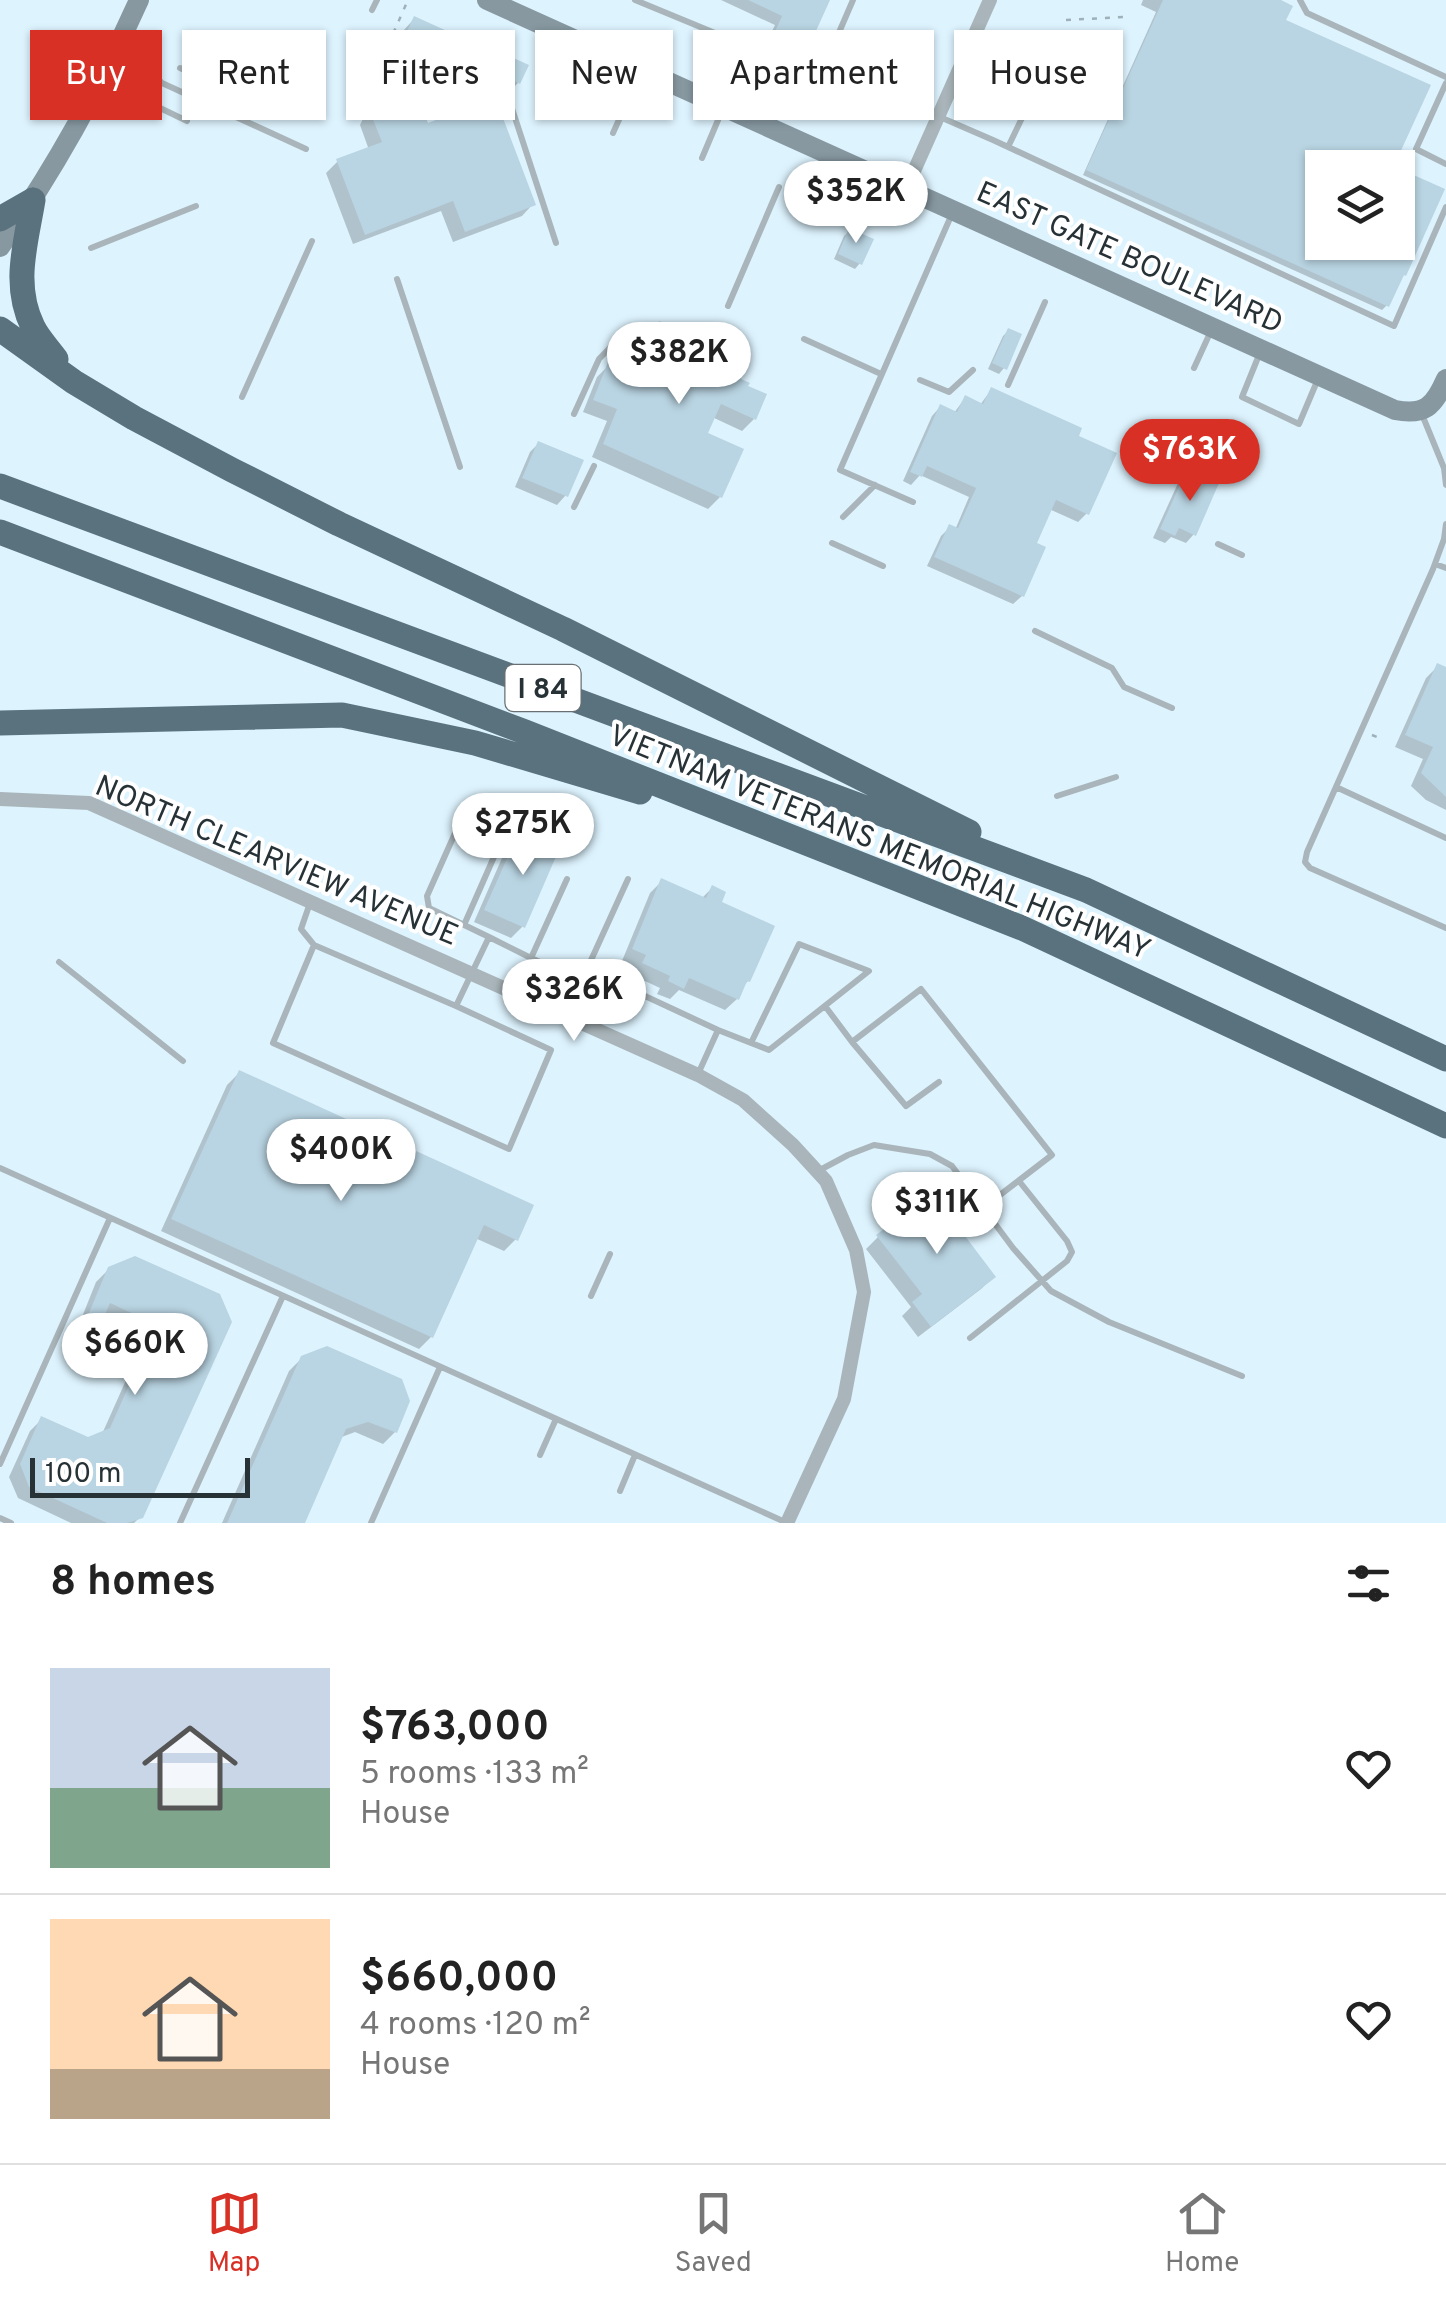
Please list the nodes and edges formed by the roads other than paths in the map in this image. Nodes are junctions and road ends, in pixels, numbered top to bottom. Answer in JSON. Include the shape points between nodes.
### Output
{"nodes":[{"id":1,"x":139,"y":0,"type":"edge"},
{"id":2,"x":377,"y":0,"type":"edge"},
{"id":3,"x":487,"y":0,"type":"edge"},
{"id":4,"x":635,"y":0,"type":"edge"},
{"id":5,"x":853,"y":0,"type":"edge"},
{"id":6,"x":990,"y":0,"type":"edge"},
{"id":7,"x":1300,"y":0,"type":"edge"},
{"id":8,"x":372,"y":10,"type":"dead end"},
{"id":9,"x":126,"y":30,"type":"edge"},
{"id":10,"x":553,"y":30,"type":"edge"},
{"id":11,"x":840,"y":30,"type":"edge"},
{"id":12,"x":1446,"y":80,"type":"edge"},
{"id":13,"x":162,"y":83,"type":"edge"},
{"id":14,"x":162,"y":109,"type":"edge"},
{"id":15,"x":938,"y":116,"type":"junction"},
{"id":16,"x":515,"y":118,"type":"edge"},
{"id":17,"x":81,"y":120,"type":"edge"},
{"id":18,"x":620,"y":120,"type":"edge"},
{"id":19,"x":718,"y":120,"type":"edge"},
{"id":20,"x":753,"y":120,"type":"edge"},
{"id":21,"x":1021,"y":120,"type":"edge"},
{"id":22,"x":187,"y":121,"type":"dead end"},
{"id":23,"x":614,"y":133,"type":"dead end"},
{"id":24,"x":1008,"y":147,"type":"junction"},
{"id":25,"x":306,"y":149,"type":"dead end"},
{"id":26,"x":702,"y":158,"type":"dead end"},
{"id":27,"x":1446,"y":164,"type":"edge"},
{"id":28,"x":779,"y":187,"type":"dead end"},
{"id":29,"x":906,"y":189,"type":"junction"},
{"id":30,"x":34,"y":200,"type":"junction"},
{"id":31,"x":196,"y":206,"type":"dead end"},
{"id":32,"x":1446,"y":208,"type":"edge"},
{"id":33,"x":954,"y":210,"type":"junction"},
{"id":34,"x":0,"y":219,"type":"edge"},
{"id":35,"x":312,"y":241,"type":"dead end"},
{"id":36,"x":556,"y":243,"type":"dead end"},
{"id":37,"x":0,"y":247,"type":"edge"},
{"id":38,"x":91,"y":248,"type":"dead end"},
{"id":39,"x":397,"y":279,"type":"dead end"},
{"id":40,"x":1045,"y":302,"type":"dead end"},
{"id":41,"x":728,"y":306,"type":"dead end"},
{"id":42,"x":1212,"y":327,"type":"junction"},
{"id":43,"x":0,"y":329,"type":"edge"},
{"id":44,"x":628,"y":329,"type":"dead end"},
{"id":45,"x":804,"y":339,"type":"dead end"},
{"id":46,"x":1262,"y":350,"type":"junction"},
{"id":47,"x":1194,"y":368,"type":"dead end"},
{"id":48,"x":973,"y":370,"type":"dead end"},
{"id":49,"x":881,"y":374,"type":"junction"},
{"id":50,"x":1319,"y":376,"type":"junction"},
{"id":51,"x":920,"y":380,"type":"dead end"},
{"id":52,"x":1446,"y":380,"type":"edge"},
{"id":53,"x":74,"y":382,"type":"junction"},
{"id":54,"x":1008,"y":385,"type":"dead end"},
{"id":55,"x":242,"y":397,"type":"dead end"},
{"id":56,"x":1421,"y":411,"type":"junction"},
{"id":57,"x":574,"y":414,"type":"dead end"},
{"id":58,"x":594,"y":466,"type":"dead end"},
{"id":59,"x":460,"y":467,"type":"dead end"},
{"id":60,"x":875,"y":485,"type":"junction"},
{"id":61,"x":1446,"y":485,"type":"edge"},
{"id":62,"x":0,"y":486,"type":"edge"},
{"id":63,"x":913,"y":502,"type":"dead end"},
{"id":64,"x":574,"y":507,"type":"dead end"},
{"id":65,"x":843,"y":517,"type":"dead end"},
{"id":66,"x":1446,"y":524,"type":"edge"},
{"id":67,"x":0,"y":532,"type":"edge"},
{"id":68,"x":832,"y":543,"type":"dead end"},
{"id":69,"x":1218,"y":544,"type":"dead end"},
{"id":70,"x":1242,"y":555,"type":"dead end"},
{"id":71,"x":1435,"y":564,"type":"junction"},
{"id":72,"x":883,"y":566,"type":"dead end"},
{"id":73,"x":1446,"y":568,"type":"edge"},
{"id":74,"x":1035,"y":632,"type":"dead end"},
{"id":75,"x":1172,"y":708,"type":"dead end"},
{"id":76,"x":0,"y":723,"type":"edge"},
{"id":77,"x":1116,"y":777,"type":"dead end"},
{"id":78,"x":1336,"y":787,"type":"junction"},
{"id":79,"x":1056,"y":796,"type":"dead end"},
{"id":80,"x":0,"y":799,"type":"edge"},
{"id":81,"x":746,"y":818,"type":"junction"},
{"id":82,"x":1446,"y":838,"type":"edge"},
{"id":83,"x":567,"y":878,"type":"dead end"},
{"id":84,"x":628,"y":879,"type":"dead end"},
{"id":85,"x":1086,"y":890,"type":"junction"},
{"id":86,"x":310,"y":902,"type":"junction"},
{"id":87,"x":464,"y":925,"type":"junction"},
{"id":88,"x":1446,"y":928,"type":"edge"},
{"id":89,"x":489,"y":937,"type":"junction"},
{"id":90,"x":314,"y":945,"type":"junction"},
{"id":91,"x":531,"y":958,"type":"junction"},
{"id":92,"x":59,"y":962,"type":"dead end"},
{"id":93,"x":586,"y":969,"type":"junction"},
{"id":94,"x":471,"y":974,"type":"junction"},
{"id":95,"x":456,"y":1006,"type":"junction"},
{"id":96,"x":825,"y":1006,"type":"junction"},
{"id":97,"x":718,"y":1030,"type":"junction"},
{"id":98,"x":852,"y":1042,"type":"junction"},
{"id":99,"x":752,"y":1043,"type":"junction"},
{"id":100,"x":1446,"y":1059,"type":"edge"},
{"id":101,"x":182,"y":1062,"type":"dead end"},
{"id":102,"x":698,"y":1075,"type":"junction"},
{"id":103,"x":939,"y":1082,"type":"dead end"},
{"id":104,"x":1446,"y":1126,"type":"edge"},
{"id":105,"x":2,"y":1169,"type":"edge"},
{"id":106,"x":817,"y":1171,"type":"junction"},
{"id":107,"x":0,"y":1178,"type":"edge"},
{"id":108,"x":1018,"y":1180,"type":"junction"},
{"id":109,"x":983,"y":1208,"type":"junction"},
{"id":110,"x":110,"y":1218,"type":"junction"},
{"id":111,"x":610,"y":1254,"type":"dead end"},
{"id":112,"x":1042,"y":1282,"type":"junction"},
{"id":113,"x":283,"y":1296,"type":"junction"},
{"id":114,"x":591,"y":1296,"type":"dead end"},
{"id":115,"x":970,"y":1338,"type":"dead end"},
{"id":116,"x":440,"y":1367,"type":"junction"},
{"id":117,"x":1242,"y":1376,"type":"dead end"},
{"id":118,"x":556,"y":1419,"type":"junction"},
{"id":119,"x":540,"y":1454,"type":"dead end"},
{"id":120,"x":635,"y":1455,"type":"junction"},
{"id":121,"x":0,"y":1464,"type":"edge"},
{"id":122,"x":620,"y":1491,"type":"dead end"},
{"id":123,"x":0,"y":1518,"type":"edge"},
{"id":124,"x":11,"y":1523,"type":"edge"},
{"id":125,"x":180,"y":1523,"type":"edge"},
{"id":126,"x":371,"y":1523,"type":"edge"},
{"id":127,"x":787,"y":1523,"type":"edge"}],
"edges":[{"from":1,"to":9,"type":"street"},
{"from":2,"to":8,"type":"lane"},
{"from":3,"to":10,"type":"street","name":"EAST GATE BOULEVARD"},
{"from":4,"to":15,"type":"lane"},
{"from":5,"to":11,"type":"lane"},
{"from":6,"to":15,"type":"street"},
{"from":7,"to":12,"type":"lane","via":[[1307,12]]},
{"from":12,"to":27,"type":"lane","via":[[1416,149]]},
{"from":13,"to":25,"type":"lane"},
{"from":14,"to":22,"type":"lane"},
{"from":15,"to":24,"type":"lane"},
{"from":15,"to":29,"type":"street"},
{"from":16,"to":36,"type":"lane"},
{"from":17,"to":30,"type":"street"},
{"from":18,"to":23,"type":"lane"},
{"from":19,"to":26,"type":"lane"},
{"from":20,"to":29,"type":"street","name":"EAST GATE BOULEVARD"},
{"from":21,"to":24,"type":"lane"},
{"from":24,"to":32,"type":"lane","via":[[1394,326]]},
{"from":28,"to":41,"type":"lane"},
{"from":29,"to":33,"type":"street","name":"EAST GATE BOULEVARD"},
{"from":30,"to":34,"type":"highway"},
{"from":30,"to":37,"type":"street"},
{"from":30,"to":53,"type":"highway","via":[[22,262],[23,299],[33,329]]},
{"from":31,"to":38,"type":"lane"},
{"from":33,"to":42,"type":"street","name":"EAST GATE BOULEVARD"},
{"from":33,"to":49,"type":"lane"},
{"from":35,"to":55,"type":"lane"},
{"from":39,"to":59,"type":"lane"},
{"from":40,"to":54,"type":"lane"},
{"from":42,"to":46,"type":"street","name":"EAST GATE BOULEVARD"},
{"from":42,"to":47,"type":"lane"},
{"from":43,"to":53,"type":"highway"},
{"from":44,"to":57,"type":"lane","via":[[599,358]]},
{"from":45,"to":49,"type":"lane"},
{"from":46,"to":50,"type":"street","name":"EAST GATE BOULEVARD"},
{"from":46,"to":50,"type":"lane","via":[[1242,397],[1299,424]]},
{"from":48,"to":51,"type":"lane","via":[[949,392]]},
{"from":49,"to":60,"type":"lane","via":[[840,470]]},
{"from":50,"to":56,"type":"street","name":"EAST GATE BOULEVARD","via":[[1395,410]]},
{"from":52,"to":56,"type":"street"},
{"from":53,"to":85,"type":"highway","via":[[339,524]]},
{"from":56,"to":61,"type":"lane"},
{"from":58,"to":64,"type":"lane"},
{"from":60,"to":63,"type":"lane"},
{"from":60,"to":65,"type":"lane"},
{"from":62,"to":85,"type":"highway","name":"VIETNAM VETERANS MEMORIAL HIGHWAY","number":"I 84"},
{"from":66,"to":71,"type":"lane"},
{"from":67,"to":81,"type":"highway","name":"VIETNAM VETERANS MEMORIAL HIGHWAY","number":"I 84"},
{"from":68,"to":72,"type":"lane"},
{"from":69,"to":70,"type":"lane"},
{"from":71,"to":73,"type":"lane"},
{"from":71,"to":78,"type":"lane"},
{"from":74,"to":75,"type":"lane","via":[[1112,668],[1124,686]]},
{"from":76,"to":81,"type":"highway","via":[[342,715],[475,743]]},
{"from":77,"to":79,"type":"lane"},
{"from":78,"to":82,"type":"lane"},
{"from":78,"to":88,"type":"lane","via":[[1305,862]]},
{"from":80,"to":86,"type":"street","name":"NORTH CLEARVIEW AVENUE","via":[[89,803]]},
{"from":81,"to":104,"type":"highway","name":"VIETNAM VETERANS MEMORIAL HIGHWAY","number":"I 84","via":[[1022,928]]},
{"from":83,"to":91,"type":"lane"},
{"from":84,"to":93,"type":"lane"},
{"from":85,"to":100,"type":"highway","name":"VIETNAM VETERANS MEMORIAL HIGHWAY","number":"I 84"},
{"from":86,"to":90,"type":"lane","via":[[301,929]]},
{"from":86,"to":94,"type":"street","name":"NORTH CLEARVIEW AVENUE"},
{"from":87,"to":87,"type":"lane","via":[[429,908],[427,896],[460,822],[467,820],[501,840]]},
{"from":87,"to":89,"type":"lane"},
{"from":89,"to":91,"type":"lane"},
{"from":89,"to":94,"type":"lane"},
{"from":90,"to":95,"type":"lane"},
{"from":90,"to":95,"type":"lane","via":[[273,1044],[509,1149],[551,1050]]},
{"from":91,"to":93,"type":"lane","via":[[574,977]]},
{"from":92,"to":101,"type":"lane"},
{"from":93,"to":97,"type":"lane"},
{"from":94,"to":95,"type":"lane"},
{"from":94,"to":102,"type":"street","name":"NORTH CLEARVIEW AVENUE"},
{"from":96,"to":98,"type":"lane"},
{"from":96,"to":99,"type":"lane","via":[[769,1050]]},
{"from":96,"to":99,"type":"lane","via":[[869,972],[798,944]]},
{"from":97,"to":99,"type":"lane"},
{"from":97,"to":102,"type":"lane"},
{"from":98,"to":103,"type":"lane","via":[[906,1106]]},
{"from":98,"to":108,"type":"lane","via":[[922,988],[1052,1155]]},
{"from":102,"to":106,"type":"street","name":"NORTH CLEARVIEW AVENUE","via":[[743,1100]]},
{"from":105,"to":107,"type":"lane"},
{"from":105,"to":110,"type":"lane"},
{"from":106,"to":109,"type":"lane","via":[[874,1146],[930,1154],[952,1166]]},
{"from":106,"to":127,"type":"street","name":"NORTH CLEARVIEW AVENUE","via":[[856,1250],[864,1292],[844,1399]]},
{"from":108,"to":109,"type":"lane"},
{"from":108,"to":112,"type":"lane","via":[[1072,1252]]},
{"from":109,"to":112,"type":"lane"},
{"from":110,"to":113,"type":"lane"},
{"from":110,"to":121,"type":"lane"},
{"from":111,"to":114,"type":"lane"},
{"from":112,"to":115,"type":"lane"},
{"from":112,"to":117,"type":"lane","via":[[1109,1322]]},
{"from":113,"to":116,"type":"lane"},
{"from":113,"to":125,"type":"lane"},
{"from":116,"to":118,"type":"lane"},
{"from":116,"to":126,"type":"lane"},
{"from":118,"to":119,"type":"lane"},
{"from":118,"to":120,"type":"lane"},
{"from":120,"to":122,"type":"lane"},
{"from":120,"to":127,"type":"lane"},
{"from":123,"to":124,"type":"lane"}]}
